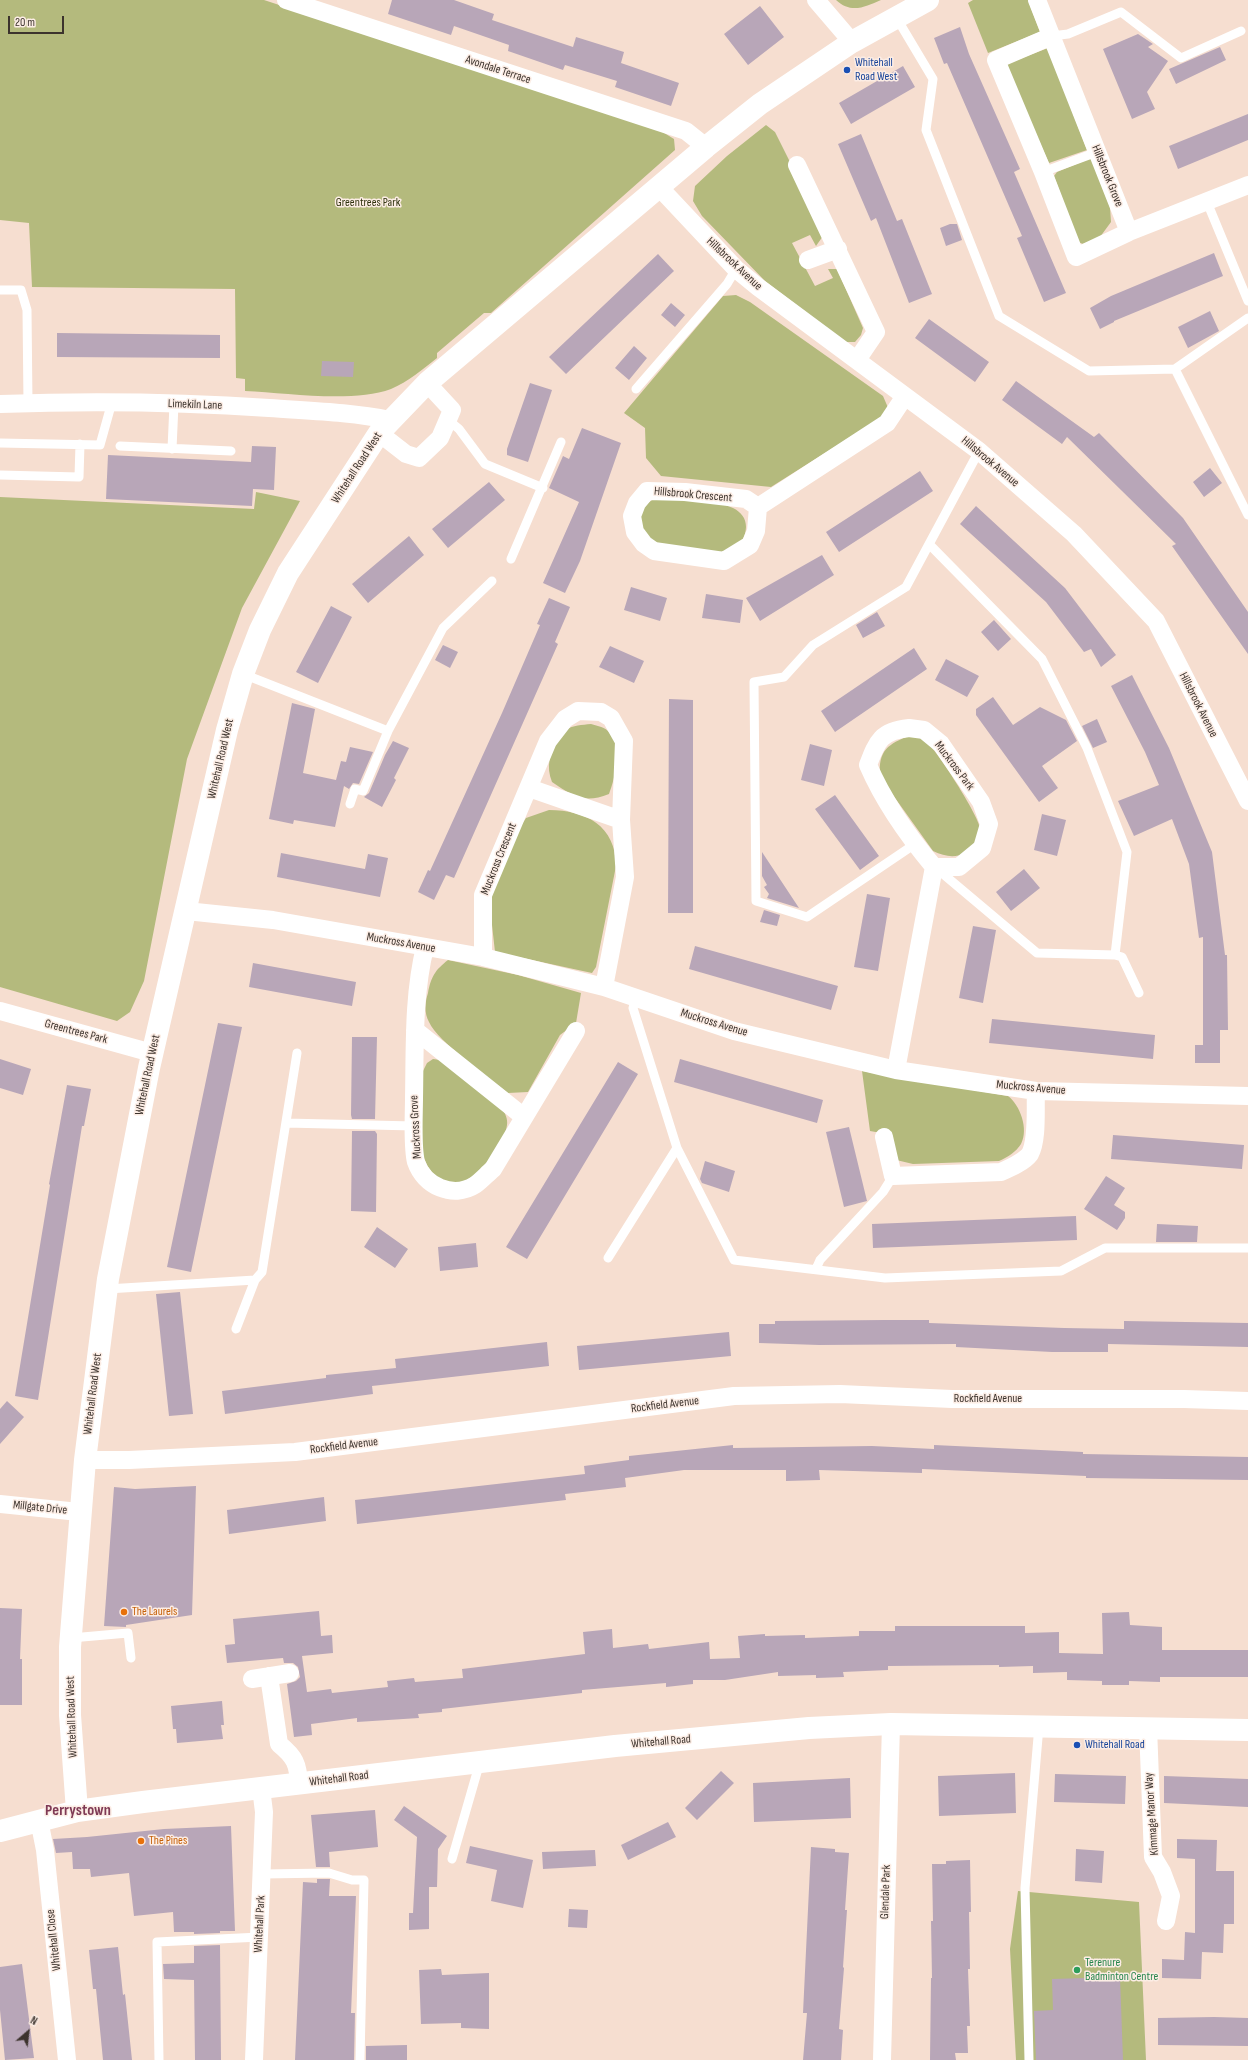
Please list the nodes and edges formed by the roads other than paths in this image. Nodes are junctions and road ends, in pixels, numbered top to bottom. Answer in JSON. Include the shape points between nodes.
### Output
{"nodes":[{"id":1,"x":286,"y":0,"type":"edge"},
{"id":2,"x":816,"y":0,"type":"edge"},
{"id":3,"x":928,"y":0,"type":"edge"},
{"id":4,"x":1037,"y":0,"type":"edge"},
{"id":5,"x":896,"y":17,"type":"junction"},
{"id":6,"x":1241,"y":31,"type":"dead end"},
{"id":7,"x":1052,"y":36,"type":"junction"},
{"id":8,"x":852,"y":42,"type":"junction"},
{"id":9,"x":706,"y":147,"type":"junction"},
{"id":10,"x":1097,"y":152,"type":"junction"},
{"id":11,"x":797,"y":165,"type":"dead end"},
{"id":12,"x":1043,"y":172,"type":"junction"},
{"id":13,"x":1248,"y":185,"type":"edge"},
{"id":14,"x":659,"y":186,"type":"junction"},
{"id":15,"x":1207,"y":202,"type":"junction"},
{"id":16,"x":1129,"y":232,"type":"junction"},
{"id":17,"x":838,"y":249,"type":"junction"},
{"id":18,"x":808,"y":260,"type":"dead end"},
{"id":19,"x":736,"y":269,"type":"junction"},
{"id":20,"x":0,"y":290,"type":"edge"},
{"id":21,"x":1248,"y":301,"type":"edge"},
{"id":22,"x":1248,"y":318,"type":"edge"},
{"id":23,"x":857,"y":360,"type":"junction"},
{"id":24,"x":1175,"y":369,"type":"junction"},
{"id":25,"x":427,"y":383,"type":"junction"},
{"id":26,"x":636,"y":389,"type":"dead end"},
{"id":27,"x":905,"y":396,"type":"junction"},
{"id":28,"x":112,"y":402,"type":"junction"},
{"id":29,"x":28,"y":403,"type":"junction"},
{"id":30,"x":0,"y":404,"type":"edge"},
{"id":31,"x":174,"y":404,"type":"junction"},
{"id":32,"x":448,"y":420,"type":"junction"},
{"id":33,"x":384,"y":426,"type":"junction"},
{"id":34,"x":561,"y":442,"type":"dead end"},
{"id":35,"x":0,"y":444,"type":"edge"},
{"id":36,"x":80,"y":444,"type":"junction"},
{"id":37,"x":120,"y":446,"type":"dead end"},
{"id":38,"x":172,"y":449,"type":"junction"},
{"id":39,"x":231,"y":451,"type":"dead end"},
{"id":40,"x":979,"y":451,"type":"junction"},
{"id":41,"x":0,"y":475,"type":"edge"},
{"id":42,"x":543,"y":488,"type":"junction"},
{"id":43,"x":758,"y":507,"type":"junction"},
{"id":44,"x":1248,"y":515,"type":"edge"},
{"id":45,"x":929,"y":544,"type":"junction"},
{"id":46,"x":511,"y":560,"type":"dead end"},
{"id":47,"x":492,"y":581,"type":"dead end"},
{"id":48,"x":243,"y":674,"type":"junction"},
{"id":49,"x":388,"y":731,"type":"junction"},
{"id":50,"x":529,"y":788,"type":"junction"},
{"id":51,"x":1248,"y":801,"type":"edge"},
{"id":52,"x":350,"y":804,"type":"dead end"},
{"id":53,"x":622,"y":820,"type":"junction"},
{"id":54,"x":915,"y":844,"type":"junction"},
{"id":55,"x":934,"y":867,"type":"junction"},
{"id":56,"x":186,"y":911,"type":"junction"},
{"id":57,"x":425,"y":947,"type":"junction"},
{"id":58,"x":1115,"y":955,"type":"junction"},
{"id":59,"x":483,"y":957,"type":"junction"},
{"id":60,"x":604,"y":987,"type":"junction"},
{"id":61,"x":1140,"y":993,"type":"dead end"},
{"id":62,"x":636,"y":998,"type":"junction"},
{"id":63,"x":0,"y":1011,"type":"edge"},
{"id":64,"x":415,"y":1030,"type":"junction"},
{"id":65,"x":576,"y":1031,"type":"dead end"},
{"id":66,"x":152,"y":1053,"type":"junction"},
{"id":67,"x":297,"y":1053,"type":"dead end"},
{"id":68,"x":896,"y":1070,"type":"junction"},
{"id":69,"x":1036,"y":1091,"type":"junction"},
{"id":70,"x":1248,"y":1096,"type":"edge"},
{"id":71,"x":524,"y":1117,"type":"junction"},
{"id":72,"x":286,"y":1123,"type":"junction"},
{"id":73,"x":414,"y":1126,"type":"junction"},
{"id":74,"x":884,"y":1137,"type":"dead end"},
{"id":75,"x":677,"y":1148,"type":"junction"},
{"id":76,"x":893,"y":1176,"type":"junction"},
{"id":77,"x":1248,"y":1248,"type":"edge"},
{"id":78,"x":608,"y":1258,"type":"dead end"},
{"id":79,"x":816,"y":1269,"type":"junction"},
{"id":80,"x":255,"y":1280,"type":"junction"},
{"id":81,"x":106,"y":1289,"type":"junction"},
{"id":82,"x":236,"y":1328,"type":"dead end"},
{"id":83,"x":1248,"y":1401,"type":"edge"},
{"id":84,"x":85,"y":1460,"type":"junction"},
{"id":85,"x":0,"y":1504,"type":"edge"},
{"id":86,"x":79,"y":1512,"type":"junction"},
{"id":87,"x":71,"y":1638,"type":"junction"},
{"id":88,"x":131,"y":1658,"type":"dead end"},
{"id":89,"x":290,"y":1673,"type":"dead end"},
{"id":90,"x":891,"y":1724,"type":"junction"},
{"id":91,"x":1039,"y":1726,"type":"junction"},
{"id":92,"x":1148,"y":1728,"type":"junction"},
{"id":93,"x":1248,"y":1730,"type":"edge"},
{"id":94,"x":480,"y":1762,"type":"junction"},
{"id":95,"x":299,"y":1784,"type":"junction"},
{"id":96,"x":261,"y":1788,"type":"junction"},
{"id":97,"x":77,"y":1811,"type":"junction"},
{"id":98,"x":39,"y":1820,"type":"junction"},
{"id":99,"x":0,"y":1831,"type":"edge"},
{"id":100,"x":452,"y":1859,"type":"dead end"},
{"id":101,"x":263,"y":1874,"type":"junction"},
{"id":102,"x":1166,"y":1921,"type":"dead end"},
{"id":103,"x":260,"y":1937,"type":"junction"},
{"id":104,"x":67,"y":2060,"type":"edge"},
{"id":105,"x":159,"y":2060,"type":"edge"},
{"id":106,"x":254,"y":2060,"type":"edge"},
{"id":107,"x":360,"y":2060,"type":"edge"},
{"id":108,"x":882,"y":2060,"type":"edge"},
{"id":109,"x":1029,"y":2060,"type":"edge"}],
"edges":[{"from":1,"to":9,"type":"street","name":"Avondale Terrace","via":[[686,131]]},
{"from":2,"to":8,"type":"street"},
{"from":3,"to":5,"type":"street","name":"Whitehall Road West"},
{"from":4,"to":7,"type":"street","name":"Hillsbrook Grove"},
{"from":5,"to":8,"type":"street","name":"Whitehall Road West"},
{"from":5,"to":24,"type":"lane","via":[[933,79],[926,130],[999,316],[1089,371]]},
{"from":6,"to":7,"type":"lane","via":[[1181,58],[1122,12],[1068,34]]},
{"from":7,"to":10,"type":"street","name":"Hillsbrook Grove"},
{"from":7,"to":12,"type":"street","via":[[996,60]]},
{"from":8,"to":9,"type":"street","name":"Whitehall Road West","via":[[760,104]]},
{"from":9,"to":14,"type":"street","name":"Whitehall Road West"},
{"from":10,"to":12,"type":"lane"},
{"from":10,"to":16,"type":"street","name":"Hillsbrook Grove"},
{"from":11,"to":17,"type":"street"},
{"from":12,"to":16,"type":"street","via":[[1076,257]]},
{"from":13,"to":15,"type":"street"},
{"from":14,"to":19,"type":"street","name":"Hillsbrook Avenue"},
{"from":14,"to":25,"type":"street","name":"Whitehall Road West"},
{"from":15,"to":16,"type":"street"},
{"from":15,"to":21,"type":"lane"},
{"from":17,"to":18,"type":"street"},
{"from":17,"to":23,"type":"street","via":[[876,332]]},
{"from":19,"to":23,"type":"street","name":"Hillsbrook Avenue"},
{"from":19,"to":26,"type":"lane","via":[[727,284]]},
{"from":20,"to":29,"type":"lane","via":[[21,290],[27,310]]},
{"from":22,"to":24,"type":"lane"},
{"from":23,"to":27,"type":"street","name":"Hillsbrook Avenue"},
{"from":24,"to":44,"type":"lane"},
{"from":25,"to":32,"type":"street","via":[[452,410]]},
{"from":25,"to":33,"type":"street","name":"Whitehall Road West"},
{"from":27,"to":40,"type":"street","name":"Hillsbrook Avenue"},
{"from":27,"to":43,"type":"street","via":[[887,423]]},
{"from":28,"to":29,"type":"street","name":"Limekiln Lane"},
{"from":28,"to":31,"type":"street","name":"Limekiln Lane"},
{"from":28,"to":36,"type":"lane","via":[[100,445]]},
{"from":29,"to":30,"type":"street","name":"Limekiln Lane"},
{"from":31,"to":33,"type":"street","name":"Limekiln Lane","via":[[358,414]]},
{"from":31,"to":38,"type":"lane"},
{"from":32,"to":33,"type":"street","via":[[440,438],[419,458],[406,454]]},
{"from":32,"to":42,"type":"lane","via":[[460,429],[486,464]]},
{"from":33,"to":48,"type":"street","name":"Whitehall Road West","via":[[288,573],[260,630]]},
{"from":34,"to":42,"type":"lane"},
{"from":35,"to":36,"type":"lane"},
{"from":36,"to":41,"type":"lane","via":[[79,477]]},
{"from":37,"to":38,"type":"lane"},
{"from":38,"to":39,"type":"lane"},
{"from":40,"to":45,"type":"lane"},
{"from":40,"to":51,"type":"street","name":"Hillsbrook Avenue","via":[[1074,534],[1156,621]]},
{"from":42,"to":46,"type":"lane"},
{"from":43,"to":43,"type":"street","name":"Hillsbrook Crescent","via":[[756,531],[750,546],[724,560],[654,551],[644,544],[635,532],[632,516],[637,503],[647,491],[746,499]]},
{"from":45,"to":54,"type":"lane","via":[[906,587],[813,645],[784,677],[754,682],[756,901],[807,917]]},
{"from":45,"to":58,"type":"lane","via":[[1042,660],[1087,748],[1127,852]]},
{"from":47,"to":49,"type":"lane","via":[[443,628]]},
{"from":48,"to":49,"type":"lane"},
{"from":48,"to":56,"type":"street","name":"Whitehall Road West","via":[[226,730]]},
{"from":49,"to":52,"type":"lane","via":[[363,791],[355,789]]},
{"from":50,"to":53,"type":"street"},
{"from":50,"to":53,"type":"street","name":"Muckross Crescent","via":[[548,741],[565,719],[578,711],[602,712],[611,718],[624,741]]},
{"from":50,"to":59,"type":"street","name":"Muckross Crescent","via":[[483,895]]},
{"from":53,"to":60,"type":"street","name":"Muckross Crescent","via":[[625,877]]},
{"from":54,"to":55,"type":"street","name":"Muckross Park"},
{"from":54,"to":55,"type":"street","name":"Muckross Park","via":[[879,790],[868,765],[877,742],[895,729],[924,730],[941,744],[981,802],[989,824],[982,848],[959,867]]},
{"from":55,"to":58,"type":"lane","via":[[1037,953]]},
{"from":55,"to":68,"type":"street"},
{"from":56,"to":57,"type":"street","name":"Muckross Avenue","via":[[273,920]]},
{"from":56,"to":66,"type":"street","name":"Whitehall Road West"},
{"from":57,"to":59,"type":"street","name":"Muckross Avenue"},
{"from":57,"to":64,"type":"street","name":"Muckross Grove","via":[[419,970]]},
{"from":58,"to":61,"type":"lane","via":[[1122,957]]},
{"from":59,"to":60,"type":"street","name":"Muckross Avenue"},
{"from":60,"to":62,"type":"street","name":"Muckross Avenue"},
{"from":62,"to":68,"type":"street","name":"Muckross Avenue","via":[[734,1031]]},
{"from":62,"to":75,"type":"lane","via":[[633,1008]]},
{"from":63,"to":66,"type":"street","name":"Greentrees Park"},
{"from":64,"to":71,"type":"street"},
{"from":64,"to":73,"type":"street","name":"Muckross Grove"},
{"from":65,"to":71,"type":"street","name":"Muckross Grove"},
{"from":66,"to":81,"type":"street","name":"Whitehall Road West"},
{"from":67,"to":72,"type":"lane"},
{"from":68,"to":69,"type":"street","name":"Muckross Avenue"},
{"from":69,"to":70,"type":"street","name":"Muckross Avenue"},
{"from":69,"to":76,"type":"street","via":[[1035,1133],[1030,1154],[1016,1164],[1001,1172]]},
{"from":71,"to":73,"type":"street","name":"Muckross Grove","via":[[493,1169],[474,1186],[452,1192],[434,1186],[424,1175],[416,1161]]},
{"from":72,"to":73,"type":"lane"},
{"from":72,"to":80,"type":"lane","via":[[262,1272]]},
{"from":74,"to":76,"type":"street"},
{"from":75,"to":78,"type":"lane"},
{"from":75,"to":79,"type":"lane","via":[[734,1260]]},
{"from":76,"to":79,"type":"lane","via":[[883,1192],[820,1260]]},
{"from":77,"to":79,"type":"lane","via":[[1105,1248],[1061,1271],[885,1278]]},
{"from":80,"to":81,"type":"lane"},
{"from":80,"to":82,"type":"lane"},
{"from":81,"to":84,"type":"street","name":"Whitehall Road West"},
{"from":83,"to":84,"type":"street","name":"Rockfield Avenue","via":[[952,1399],[840,1394],[734,1396],[296,1452]]},
{"from":84,"to":86,"type":"street","name":"Whitehall Road West"},
{"from":85,"to":86,"type":"street","name":"Millgate Drive"},
{"from":86,"to":87,"type":"street","name":"Whitehall Road West"},
{"from":87,"to":88,"type":"lane","via":[[128,1633]]},
{"from":87,"to":97,"type":"street","name":"Whitehall Road West","via":[[70,1715]]},
{"from":89,"to":95,"type":"street","via":[[260,1677],[279,1744],[289,1752],[298,1766]]},
{"from":90,"to":91,"type":"street","name":"Whitehall Road"},
{"from":90,"to":94,"type":"street","name":"Whitehall Road","via":[[808,1728],[631,1744]]},
{"from":90,"to":108,"type":"street","name":"Glendale Park"},
{"from":91,"to":92,"type":"street","name":"Whitehall Road"},
{"from":91,"to":109,"type":"lane","via":[[1025,1888]]},
{"from":92,"to":93,"type":"street","name":"Whitehall Road"},
{"from":92,"to":102,"type":"street","name":"Kimmage Manor Way","via":[[1153,1857],[1171,1896]]},
{"from":94,"to":95,"type":"street","name":"Whitehall Road"},
{"from":94,"to":100,"type":"lane"},
{"from":95,"to":96,"type":"street","name":"Whitehall Road"},
{"from":96,"to":97,"type":"street","name":"Whitehall Road"},
{"from":96,"to":101,"type":"street","name":"Whitehall Park","via":[[264,1812]]},
{"from":97,"to":98,"type":"street","name":"Whitehall Road"},
{"from":98,"to":99,"type":"street","name":"Whitehall Road"},
{"from":98,"to":104,"type":"street","name":"Whitehall Close","via":[[45,1850]]},
{"from":101,"to":103,"type":"street","name":"Whitehall Park"},
{"from":101,"to":107,"type":"lane","via":[[329,1873],[352,1880],[364,1880]]},
{"from":103,"to":105,"type":"lane","via":[[157,1942]]},
{"from":103,"to":106,"type":"street","name":"Whitehall Park"}]}
